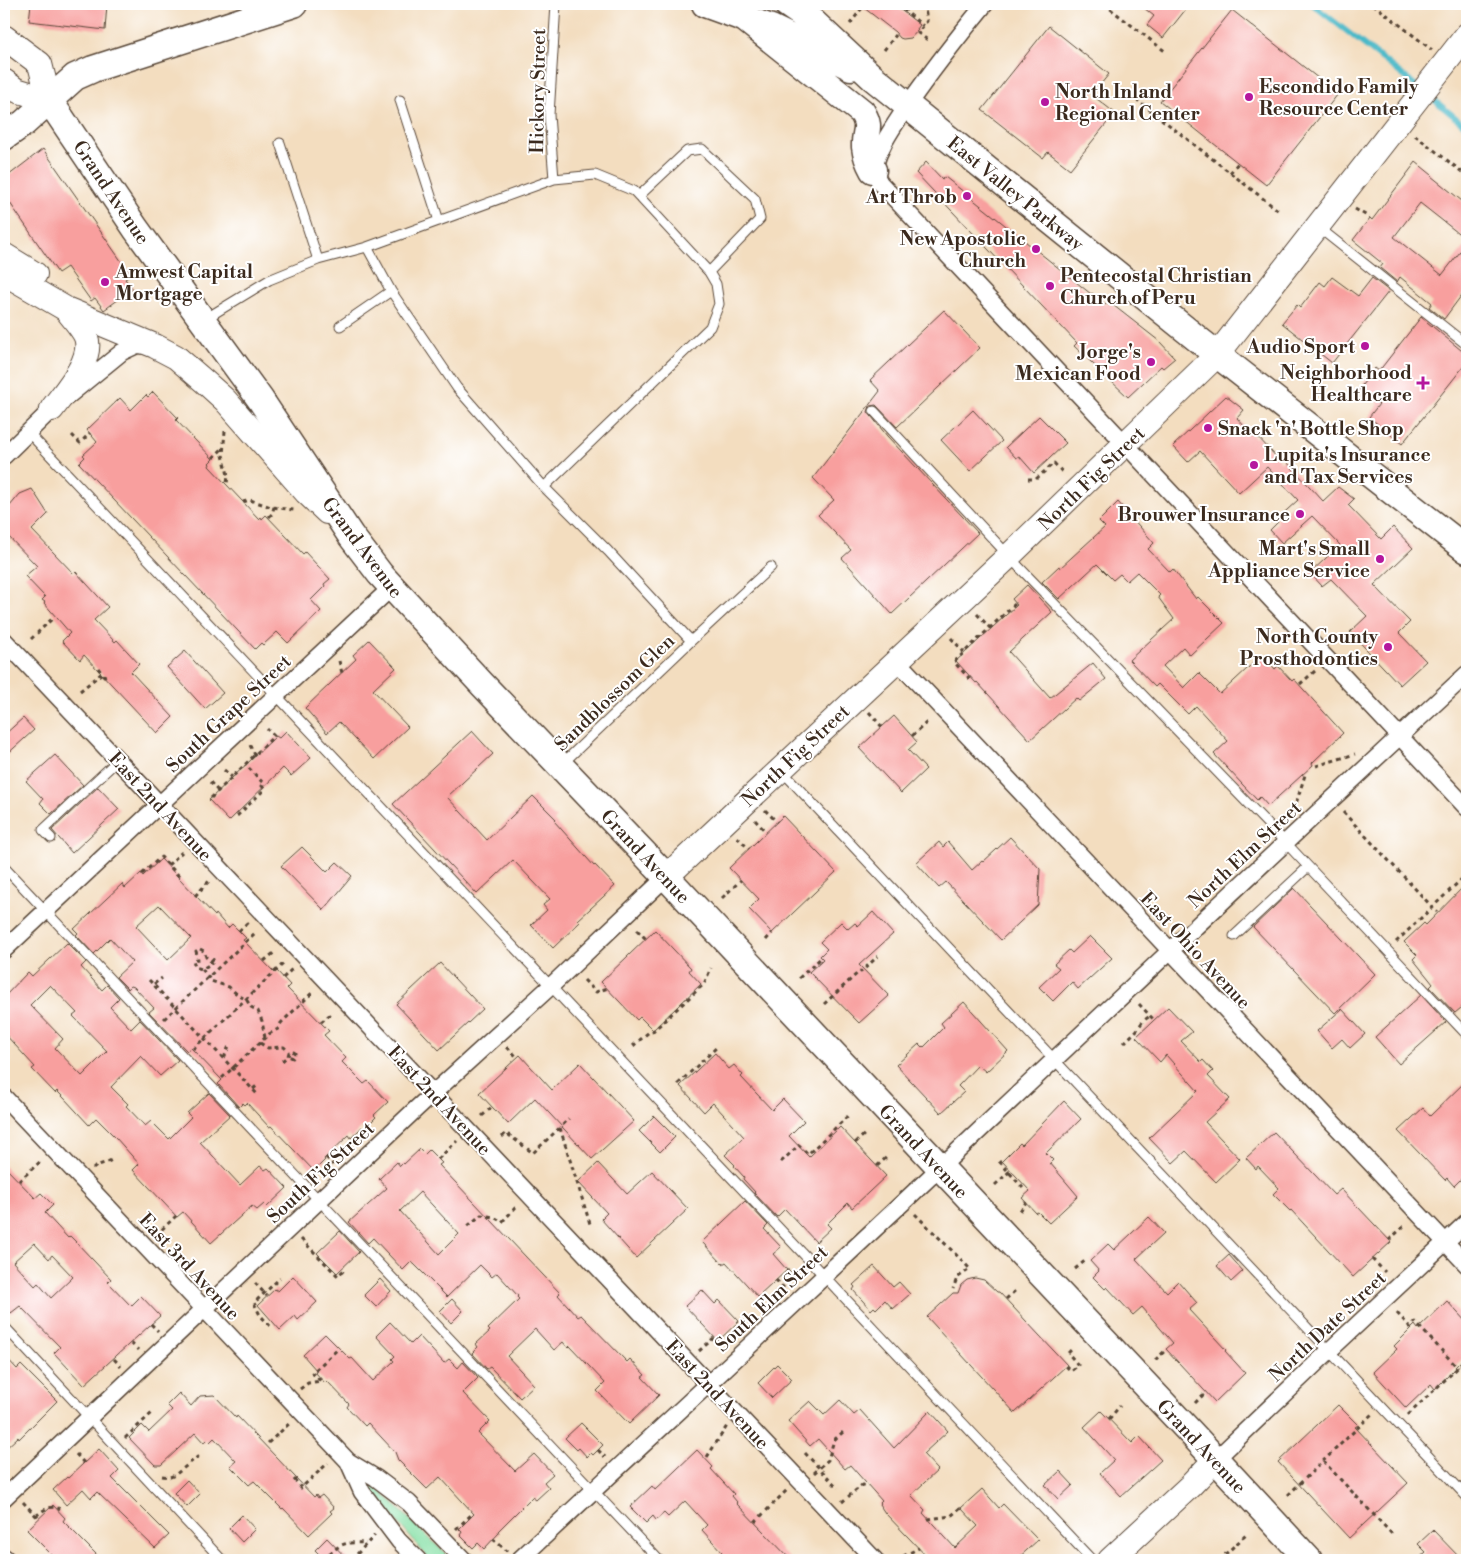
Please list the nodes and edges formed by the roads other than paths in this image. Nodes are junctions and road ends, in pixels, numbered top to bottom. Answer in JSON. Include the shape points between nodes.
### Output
{"nodes":[{"id":1,"x":294,"y":4,"type":"edge"},
{"id":2,"x":556,"y":4,"type":"edge"},
{"id":3,"x":705,"y":4,"type":"edge"},
{"id":4,"x":985,"y":4,"type":"edge"},
{"id":5,"x":793,"y":6,"type":"edge"},
{"id":6,"x":744,"y":18,"type":"junction"},
{"id":7,"x":1467,"y":35,"type":"edge"},
{"id":8,"x":4,"y":37,"type":"edge"},
{"id":9,"x":872,"y":77,"type":"junction"},
{"id":10,"x":4,"y":81,"type":"edge"},
{"id":11,"x":50,"y":100,"type":"junction"},
{"id":12,"x":400,"y":100,"type":"dead end"},
{"id":13,"x":907,"y":106,"type":"junction"},
{"id":14,"x":4,"y":137,"type":"edge"},
{"id":15,"x":280,"y":143,"type":"dead end"},
{"id":16,"x":873,"y":170,"type":"junction"},
{"id":17,"x":554,"y":179,"type":"junction"},
{"id":18,"x":638,"y":196,"type":"junction"},
{"id":19,"x":439,"y":221,"type":"junction"},
{"id":20,"x":1318,"y":227,"type":"junction"},
{"id":21,"x":366,"y":247,"type":"junction"},
{"id":22,"x":4,"y":255,"type":"edge"},
{"id":23,"x":318,"y":260,"type":"junction"},
{"id":24,"x":709,"y":272,"type":"junction"},
{"id":25,"x":4,"y":273,"type":"edge"},
{"id":26,"x":49,"y":283,"type":"dead end"},
{"id":27,"x":391,"y":291,"type":"junction"},
{"id":28,"x":66,"y":309,"type":"junction"},
{"id":29,"x":203,"y":320,"type":"junction"},
{"id":30,"x":340,"y":326,"type":"dead end"},
{"id":31,"x":1467,"y":331,"type":"edge"},
{"id":32,"x":1464,"y":342,"type":"edge"},
{"id":33,"x":155,"y":346,"type":"junction"},
{"id":34,"x":1217,"y":355,"type":"junction"},
{"id":35,"x":52,"y":409,"type":"junction"},
{"id":36,"x":874,"y":411,"type":"dead end"},
{"id":37,"x":28,"y":432,"type":"junction"},
{"id":38,"x":1126,"y":444,"type":"junction"},
{"id":39,"x":4,"y":456,"type":"edge"},
{"id":40,"x":544,"y":486,"type":"junction"},
{"id":41,"x":351,"y":536,"type":"junction"},
{"id":42,"x":1467,"y":550,"type":"edge"},
{"id":43,"x":1009,"y":556,"type":"junction"},
{"id":44,"x":771,"y":567,"type":"dead end"},
{"id":45,"x":392,"y":587,"type":"junction"},
{"id":46,"x":4,"y":640,"type":"edge"},
{"id":47,"x":691,"y":641,"type":"junction"},
{"id":48,"x":897,"y":661,"type":"junction"},
{"id":49,"x":1467,"y":674,"type":"edge"},
{"id":50,"x":277,"y":695,"type":"junction"},
{"id":51,"x":1400,"y":736,"type":"junction"},
{"id":52,"x":118,"y":760,"type":"junction"},
{"id":53,"x":561,"y":766,"type":"junction"},
{"id":54,"x":780,"y":769,"type":"junction"},
{"id":55,"x":160,"y":805,"type":"junction"},
{"id":56,"x":1467,"y":808,"type":"edge"},
{"id":57,"x":51,"y":838,"type":"dead end"},
{"id":58,"x":1286,"y":843,"type":"junction"},
{"id":59,"x":4,"y":866,"type":"edge"},
{"id":60,"x":1308,"y":867,"type":"junction"},
{"id":61,"x":666,"y":877,"type":"junction"},
{"id":62,"x":45,"y":912,"type":"junction"},
{"id":63,"x":1234,"y":936,"type":"dead end"},
{"id":64,"x":4,"y":950,"type":"edge"},
{"id":65,"x":1170,"y":951,"type":"junction"},
{"id":66,"x":551,"y":986,"type":"junction"},
{"id":67,"x":1467,"y":1036,"type":"edge"},
{"id":68,"x":1054,"y":1059,"type":"junction"},
{"id":69,"x":434,"y":1094,"type":"junction"},
{"id":70,"x":4,"y":1097,"type":"edge"},
{"id":71,"x":940,"y":1168,"type":"junction"},
{"id":72,"x":319,"y":1201,"type":"junction"},
{"id":73,"x":1467,"y":1222,"type":"edge"},
{"id":74,"x":1445,"y":1243,"type":"junction"},
{"id":75,"x":1467,"y":1266,"type":"edge"},
{"id":76,"x":824,"y":1276,"type":"junction"},
{"id":77,"x":204,"y":1309,"type":"junction"},
{"id":78,"x":4,"y":1326,"type":"edge"},
{"id":79,"x":1329,"y":1351,"type":"junction"},
{"id":80,"x":709,"y":1384,"type":"junction"},
{"id":81,"x":89,"y":1417,"type":"junction"},
{"id":82,"x":344,"y":1457,"type":"junction"},
{"id":83,"x":1215,"y":1460,"type":"junction"},
{"id":84,"x":593,"y":1491,"type":"junction"},
{"id":85,"x":8,"y":1494,"type":"edge"},
{"id":86,"x":1467,"y":1497,"type":"edge"},
{"id":87,"x":4,"y":1556,"type":"edge"},
{"id":88,"x":514,"y":1557,"type":"edge"},
{"id":89,"x":7,"y":1560,"type":"edge"},
{"id":90,"x":222,"y":1560,"type":"edge"},
{"id":91,"x":418,"y":1560,"type":"edge"},
{"id":92,"x":464,"y":1560,"type":"edge"},
{"id":93,"x":659,"y":1560,"type":"edge"},
{"id":94,"x":875,"y":1560,"type":"edge"},
{"id":95,"x":1092,"y":1560,"type":"edge"},
{"id":96,"x":1110,"y":1560,"type":"edge"},
{"id":97,"x":1309,"y":1560,"type":"edge"}],
"edges":[{"from":1,"to":11,"type":"main road","via":[[93,69],[75,77]]},
{"from":2,"to":17,"type":"lane","name":"Hickory Street","via":[[549,115]]},
{"from":3,"to":6,"type":"main road","name":"East Valley Parkway"},
{"from":4,"to":13,"type":"street"},
{"from":5,"to":9,"type":"main road","name":"East Valley Parkway"},
{"from":6,"to":9,"type":"main road","name":"East Valley Parkway"},
{"from":6,"to":16,"type":"main road","via":[[862,112],[868,126],[867,159]]},
{"from":7,"to":20,"type":"street","name":"North Fig Street","via":[[1407,124]]},
{"from":8,"to":11,"type":"street","name":"Grand Avenue","via":[[40,64]]},
{"from":9,"to":13,"type":"main road","name":"East Valley Parkway"},
{"from":10,"to":11,"type":"street","via":[[16,90]]},
{"from":11,"to":14,"type":"main road"},
{"from":11,"to":29,"type":"main road","name":"Grand Avenue","via":[[136,229]]},
{"from":12,"to":19,"type":"lane"},
{"from":13,"to":16,"type":"street","via":[[884,140]]},
{"from":13,"to":34,"type":"main road","name":"East Valley Parkway"},
{"from":15,"to":23,"type":"lane"},
{"from":16,"to":38,"type":"street","via":[[880,182]]},
{"from":17,"to":18,"type":"lane","via":[[594,175],[634,191]]},
{"from":17,"to":19,"type":"lane"},
{"from":18,"to":24,"type":"lane"},
{"from":18,"to":24,"type":"lane","via":[[688,152],[702,149],[755,199],[760,219]]},
{"from":19,"to":21,"type":"lane"},
{"from":20,"to":32,"type":"lane"},
{"from":20,"to":34,"type":"street","name":"North Fig Street"},
{"from":21,"to":23,"type":"lane"},
{"from":21,"to":27,"type":"lane"},
{"from":22,"to":26,"type":"street"},
{"from":23,"to":29,"type":"lane","via":[[269,280]]},
{"from":24,"to":40,"type":"lane","via":[[716,284],[719,304],[710,327]]},
{"from":25,"to":28,"type":"street"},
{"from":27,"to":30,"type":"lane"},
{"from":27,"to":40,"type":"lane","via":[[457,388]]},
{"from":28,"to":33,"type":"street"},
{"from":28,"to":35,"type":"street","via":[[86,337],[88,353]]},
{"from":29,"to":41,"type":"main road","name":"Grand Avenue"},
{"from":31,"to":32,"type":"lane"},
{"from":33,"to":35,"type":"street","via":[[137,345],[122,352]]},
{"from":33,"to":41,"type":"street","via":[[176,357],[205,382]]},
{"from":34,"to":38,"type":"street","name":"North Fig Street"},
{"from":34,"to":42,"type":"main road","name":"East Valley Parkway"},
{"from":35,"to":37,"type":"street"},
{"from":36,"to":43,"type":"lane"},
{"from":37,"to":39,"type":"street"},
{"from":37,"to":50,"type":"lane"},
{"from":38,"to":43,"type":"street","name":"North Fig Street"},
{"from":38,"to":51,"type":"street"},
{"from":40,"to":47,"type":"lane"},
{"from":41,"to":45,"type":"main road","name":"Grand Avenue"},
{"from":43,"to":48,"type":"street","name":"North Fig Street"},
{"from":43,"to":58,"type":"lane"},
{"from":44,"to":47,"type":"lane","name":"Sandblossom Glen"},
{"from":45,"to":50,"type":"street","name":"South Grape Street"},
{"from":45,"to":53,"type":"main road","name":"Grand Avenue"},
{"from":46,"to":52,"type":"street","name":"East 2nd Avenue"},
{"from":47,"to":53,"type":"lane","name":"Sandblossom Glen"},
{"from":48,"to":54,"type":"street","name":"North Fig Street"},
{"from":48,"to":65,"type":"street","name":"East Ohio Avenue"},
{"from":49,"to":51,"type":"street","name":"North Elm Street"},
{"from":50,"to":55,"type":"street","name":"South Grape Street"},
{"from":50,"to":66,"type":"lane"},
{"from":51,"to":56,"type":"street"},
{"from":51,"to":58,"type":"street","name":"North Elm Street"},
{"from":52,"to":55,"type":"street","name":"East 2nd Avenue"},
{"from":52,"to":57,"type":"lane","via":[[43,830]]},
{"from":53,"to":61,"type":"main road","name":"Grand Avenue"},
{"from":54,"to":61,"type":"street","name":"North Fig Street"},
{"from":54,"to":68,"type":"lane"},
{"from":55,"to":62,"type":"street","name":"South Grape Street"},
{"from":55,"to":69,"type":"street","name":"East 2nd Avenue"},
{"from":58,"to":60,"type":"lane"},
{"from":58,"to":65,"type":"street","name":"North Elm Street"},
{"from":59,"to":62,"type":"lane"},
{"from":60,"to":63,"type":"lane"},
{"from":60,"to":67,"type":"lane"},
{"from":61,"to":66,"type":"street","name":"South Fig Street"},
{"from":61,"to":71,"type":"main road","name":"Grand Avenue"},
{"from":62,"to":64,"type":"street","name":"South Grape Street"},
{"from":62,"to":72,"type":"lane"},
{"from":65,"to":68,"type":"street","name":"North Elm Street"},
{"from":65,"to":74,"type":"street","name":"East Ohio Avenue"},
{"from":66,"to":69,"type":"street","name":"South Fig Street"},
{"from":66,"to":76,"type":"lane"},
{"from":68,"to":71,"type":"street","name":"North Elm Street"},
{"from":68,"to":79,"type":"lane"},
{"from":69,"to":72,"type":"street","name":"South Fig Street"},
{"from":69,"to":80,"type":"street","name":"East 2nd Avenue"},
{"from":70,"to":77,"type":"street","name":"East 3rd Avenue"},
{"from":71,"to":76,"type":"street","name":"South Elm Street"},
{"from":71,"to":83,"type":"main road","name":"Grand Avenue"},
{"from":72,"to":77,"type":"street","name":"South Fig Street"},
{"from":72,"to":84,"type":"lane"},
{"from":73,"to":74,"type":"street","name":"North Date Street"},
{"from":74,"to":75,"type":"street","name":"East Ohio Avenue"},
{"from":74,"to":79,"type":"street","name":"North Date Street"},
{"from":76,"to":80,"type":"street","name":"South Elm Street"},
{"from":76,"to":95,"type":"lane"},
{"from":77,"to":81,"type":"street","name":"South Fig Street"},
{"from":77,"to":82,"type":"street","name":"East 3rd Avenue"},
{"from":78,"to":81,"type":"lane"},
{"from":79,"to":83,"type":"street","name":"North Date Street"},
{"from":79,"to":86,"type":"lane"},
{"from":80,"to":84,"type":"street","name":"South Elm Street"},
{"from":80,"to":94,"type":"street","name":"East 2nd Avenue"},
{"from":81,"to":85,"type":"street","name":"South Fig Street"},
{"from":81,"to":90,"type":"lane"},
{"from":82,"to":91,"type":"street","name":"East 3rd Avenue","via":[[362,1492]]},
{"from":82,"to":92,"type":"street","name":"East 3rd Avenue","via":[[410,1503]]},
{"from":83,"to":96,"type":"street"},
{"from":83,"to":97,"type":"main road","name":"Grand Avenue"},
{"from":84,"to":88,"type":"street","name":"South Elm Street"},
{"from":84,"to":93,"type":"lane"},
{"from":87,"to":89,"type":"street"}]}
